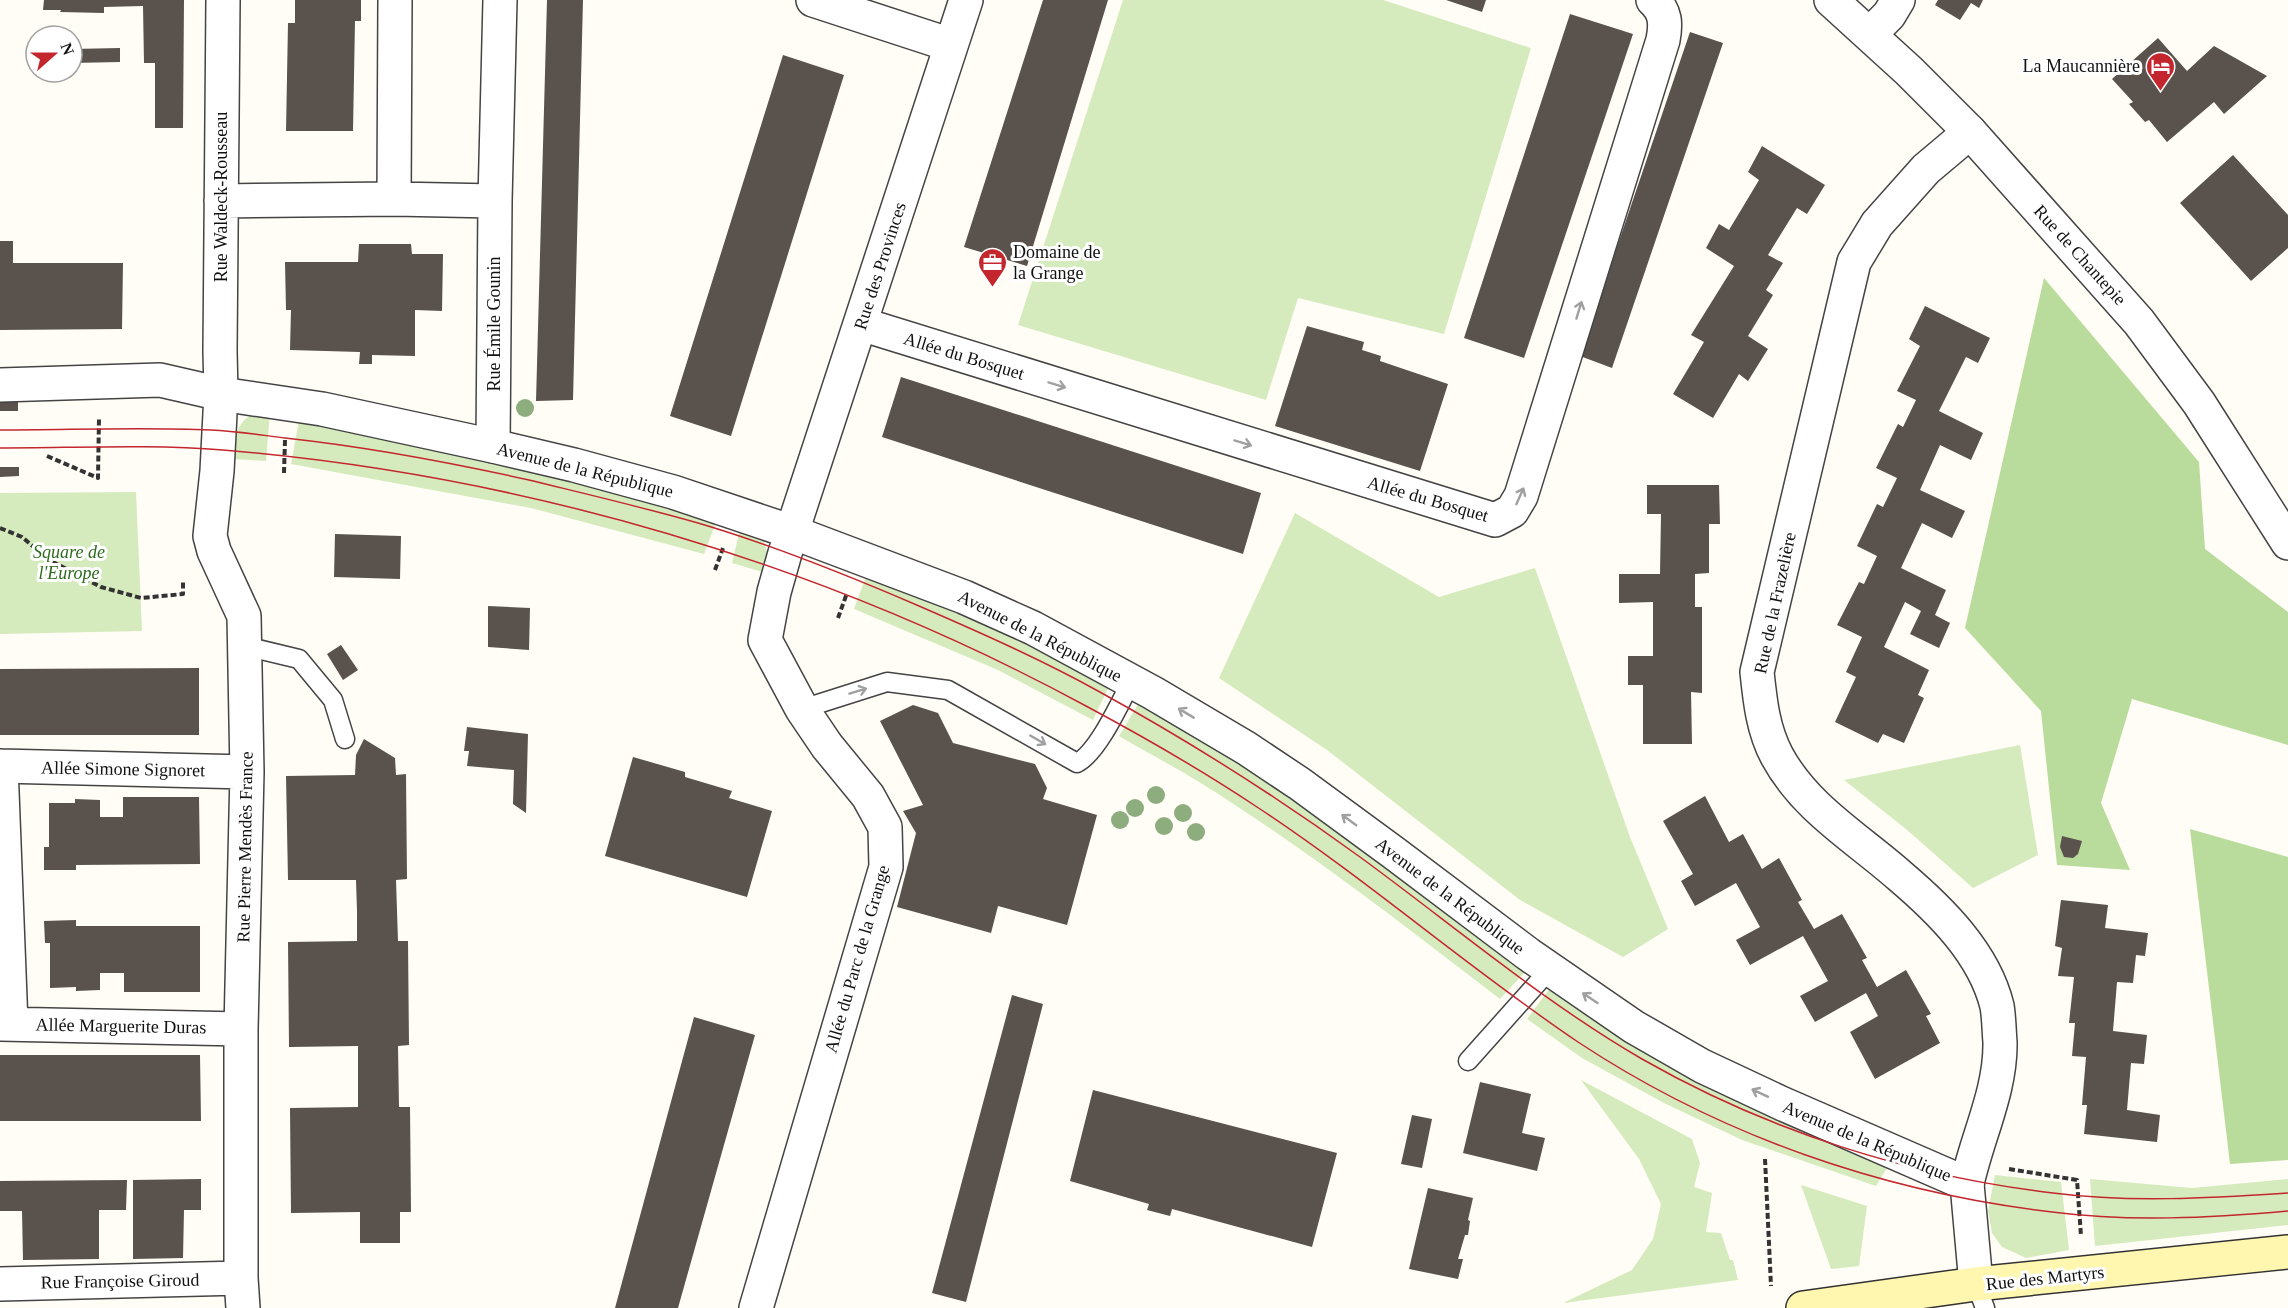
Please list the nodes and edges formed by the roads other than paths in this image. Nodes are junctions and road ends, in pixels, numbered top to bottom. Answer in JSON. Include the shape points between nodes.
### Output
{"nodes":[{"id":1,"x":223,"y":0,"type":"edge"},
{"id":2,"x":395,"y":0,"type":"edge"},
{"id":3,"x":500,"y":0,"type":"edge"},
{"id":4,"x":813,"y":0,"type":"edge"},
{"id":5,"x":966,"y":0,"type":"edge"},
{"id":6,"x":1653,"y":0,"type":"edge"},
{"id":7,"x":1831,"y":0,"type":"edge"},
{"id":8,"x":1899,"y":0,"type":"edge"},
{"id":9,"x":1870,"y":34,"type":"junction"},
{"id":10,"x":951,"y":45,"type":"junction"},
{"id":11,"x":1970,"y":132,"type":"junction"},
{"id":12,"x":394,"y":199,"type":"junction"},
{"id":13,"x":221,"y":201,"type":"junction"},
{"id":14,"x":495,"y":201,"type":"junction"},
{"id":15,"x":861,"y":324,"type":"junction"},
{"id":16,"x":0,"y":385,"type":"edge"},
{"id":17,"x":221,"y":394,"type":"junction"},
{"id":18,"x":493,"y":446,"type":"junction"},
{"id":19,"x":792,"y":531,"type":"junction"},
{"id":20,"x":2288,"y":543,"type":"edge"},
{"id":21,"x":245,"y":646,"type":"junction"},
{"id":22,"x":1131,"y":682,"type":"junction"},
{"id":23,"x":802,"y":709,"type":"junction"},
{"id":24,"x":345,"y":740,"type":"dead end"},
{"id":25,"x":1,"y":766,"type":"edge"},
{"id":26,"x":247,"y":772,"type":"junction"},
{"id":27,"x":1550,"y":969,"type":"junction"},
{"id":28,"x":5,"y":1024,"type":"edge"},
{"id":29,"x":241,"y":1029,"type":"junction"},
{"id":30,"x":1468,"y":1061,"type":"dead end"},
{"id":31,"x":1967,"y":1184,"type":"junction"},
{"id":32,"x":2288,"y":1252,"type":"edge"},
{"id":33,"x":0,"y":1284,"type":"edge"},
{"id":34,"x":242,"y":1293,"type":"edge"},
{"id":35,"x":1981,"y":1296,"type":"edge"},
{"id":36,"x":756,"y":1308,"type":"edge"},
{"id":37,"x":1803,"y":1308,"type":"edge"}],
"edges":[{"from":1,"to":13,"type":"street","name":"Rue Waldeck-Rousseau"},
{"from":2,"to":12,"type":"street"},
{"from":3,"to":14,"type":"street","name":"Rue Émile Gounin"},
{"from":4,"to":10,"type":"street"},
{"from":5,"to":10,"type":"street","name":"Rue des Provinces"},
{"from":15,"to":6,"type":"street","name":"Allée du Bosquet","one_way":true,"via":[[1495,520],[1512,511],[1521,496],[1660,52],[1667,22]]},
{"from":7,"to":9,"type":"street","name":"Rue de Chantepie"},
{"from":8,"to":9,"type":"street"},
{"from":9,"to":11,"type":"street","name":"Rue de Chantepie"},
{"from":10,"to":15,"type":"street","name":"Rue des Provinces"},
{"from":11,"to":20,"type":"street","name":"Rue de Chantepie","via":[[2139,322],[2199,403]]},
{"from":11,"to":31,"type":"street","name":"Rue de la Frazelière","via":[[1926,169],[1877,224],[1854,262],[1757,672],[1762,717],[1777,756],[1807,798],[1950,923],[1984,971],[1997,1006],[2000,1045],[1993,1094]]},
{"from":12,"to":13,"type":"street"},
{"from":12,"to":14,"type":"street"},
{"from":13,"to":17,"type":"street","name":"Rue Waldeck-Rousseau"},
{"from":14,"to":18,"type":"street","name":"Rue Émile Gounin"},
{"from":15,"to":19,"type":"street","name":"Rue des Provinces"},
{"from":16,"to":17,"type":"street","name":"Avenue de la République","via":[[160,380]]},
{"from":17,"to":18,"type":"street","name":"Avenue de la République","via":[[322,409]]},
{"from":17,"to":21,"type":"street","name":"Rue Pierre Mendès France","via":[[210,536],[244,616]]},
{"from":18,"to":19,"type":"street","name":"Avenue de la République","via":[[673,492]]},
{"from":19,"to":22,"type":"street","name":"Avenue de la République","via":[[964,597],[1033,628]]},
{"from":19,"to":23,"type":"street","name":"Allée du Parc de la Grange","via":[[765,640]]},
{"from":21,"to":24,"type":"lane","via":[[299,659],[333,700]]},
{"from":21,"to":26,"type":"street","name":"Rue Pierre Mendès France"},
{"from":23,"to":22,"type":"lane","one_way":true,"via":[[887,682],[948,690],[1077,763],[1101,738]]},
{"from":27,"to":22,"type":"street","name":"Avenue de la République","one_way":true,"via":[[1300,784],[1237,742]]},
{"from":23,"to":36,"type":"street","name":"Allée du Parc de la Grange","via":[[868,796],[885,827],[886,867]]},
{"from":25,"to":26,"type":"street","name":"Allée Simone Signoret"},
{"from":25,"to":28,"type":"street"},
{"from":26,"to":29,"type":"street","name":"Rue Pierre Mendès France"},
{"from":27,"to":30,"type":"lane"},
{"from":31,"to":27,"type":"street","name":"Avenue de la République","one_way":true,"via":[[1702,1066],[1634,1027]]},
{"from":28,"to":29,"type":"street","name":"Allée Marguerite Duras"},
{"from":29,"to":34,"type":"street","name":"Rue Pierre Mendès France"},
{"from":31,"to":35,"type":"street","name":"Rue de la Frazelière"},
{"from":32,"to":35,"type":"main road","name":"Rue des Martyrs"},
{"from":33,"to":34,"type":"street","name":"Rue Françoise Giroud"},
{"from":35,"to":37,"type":"main road","name":"Rue des Martyrs"}]}
